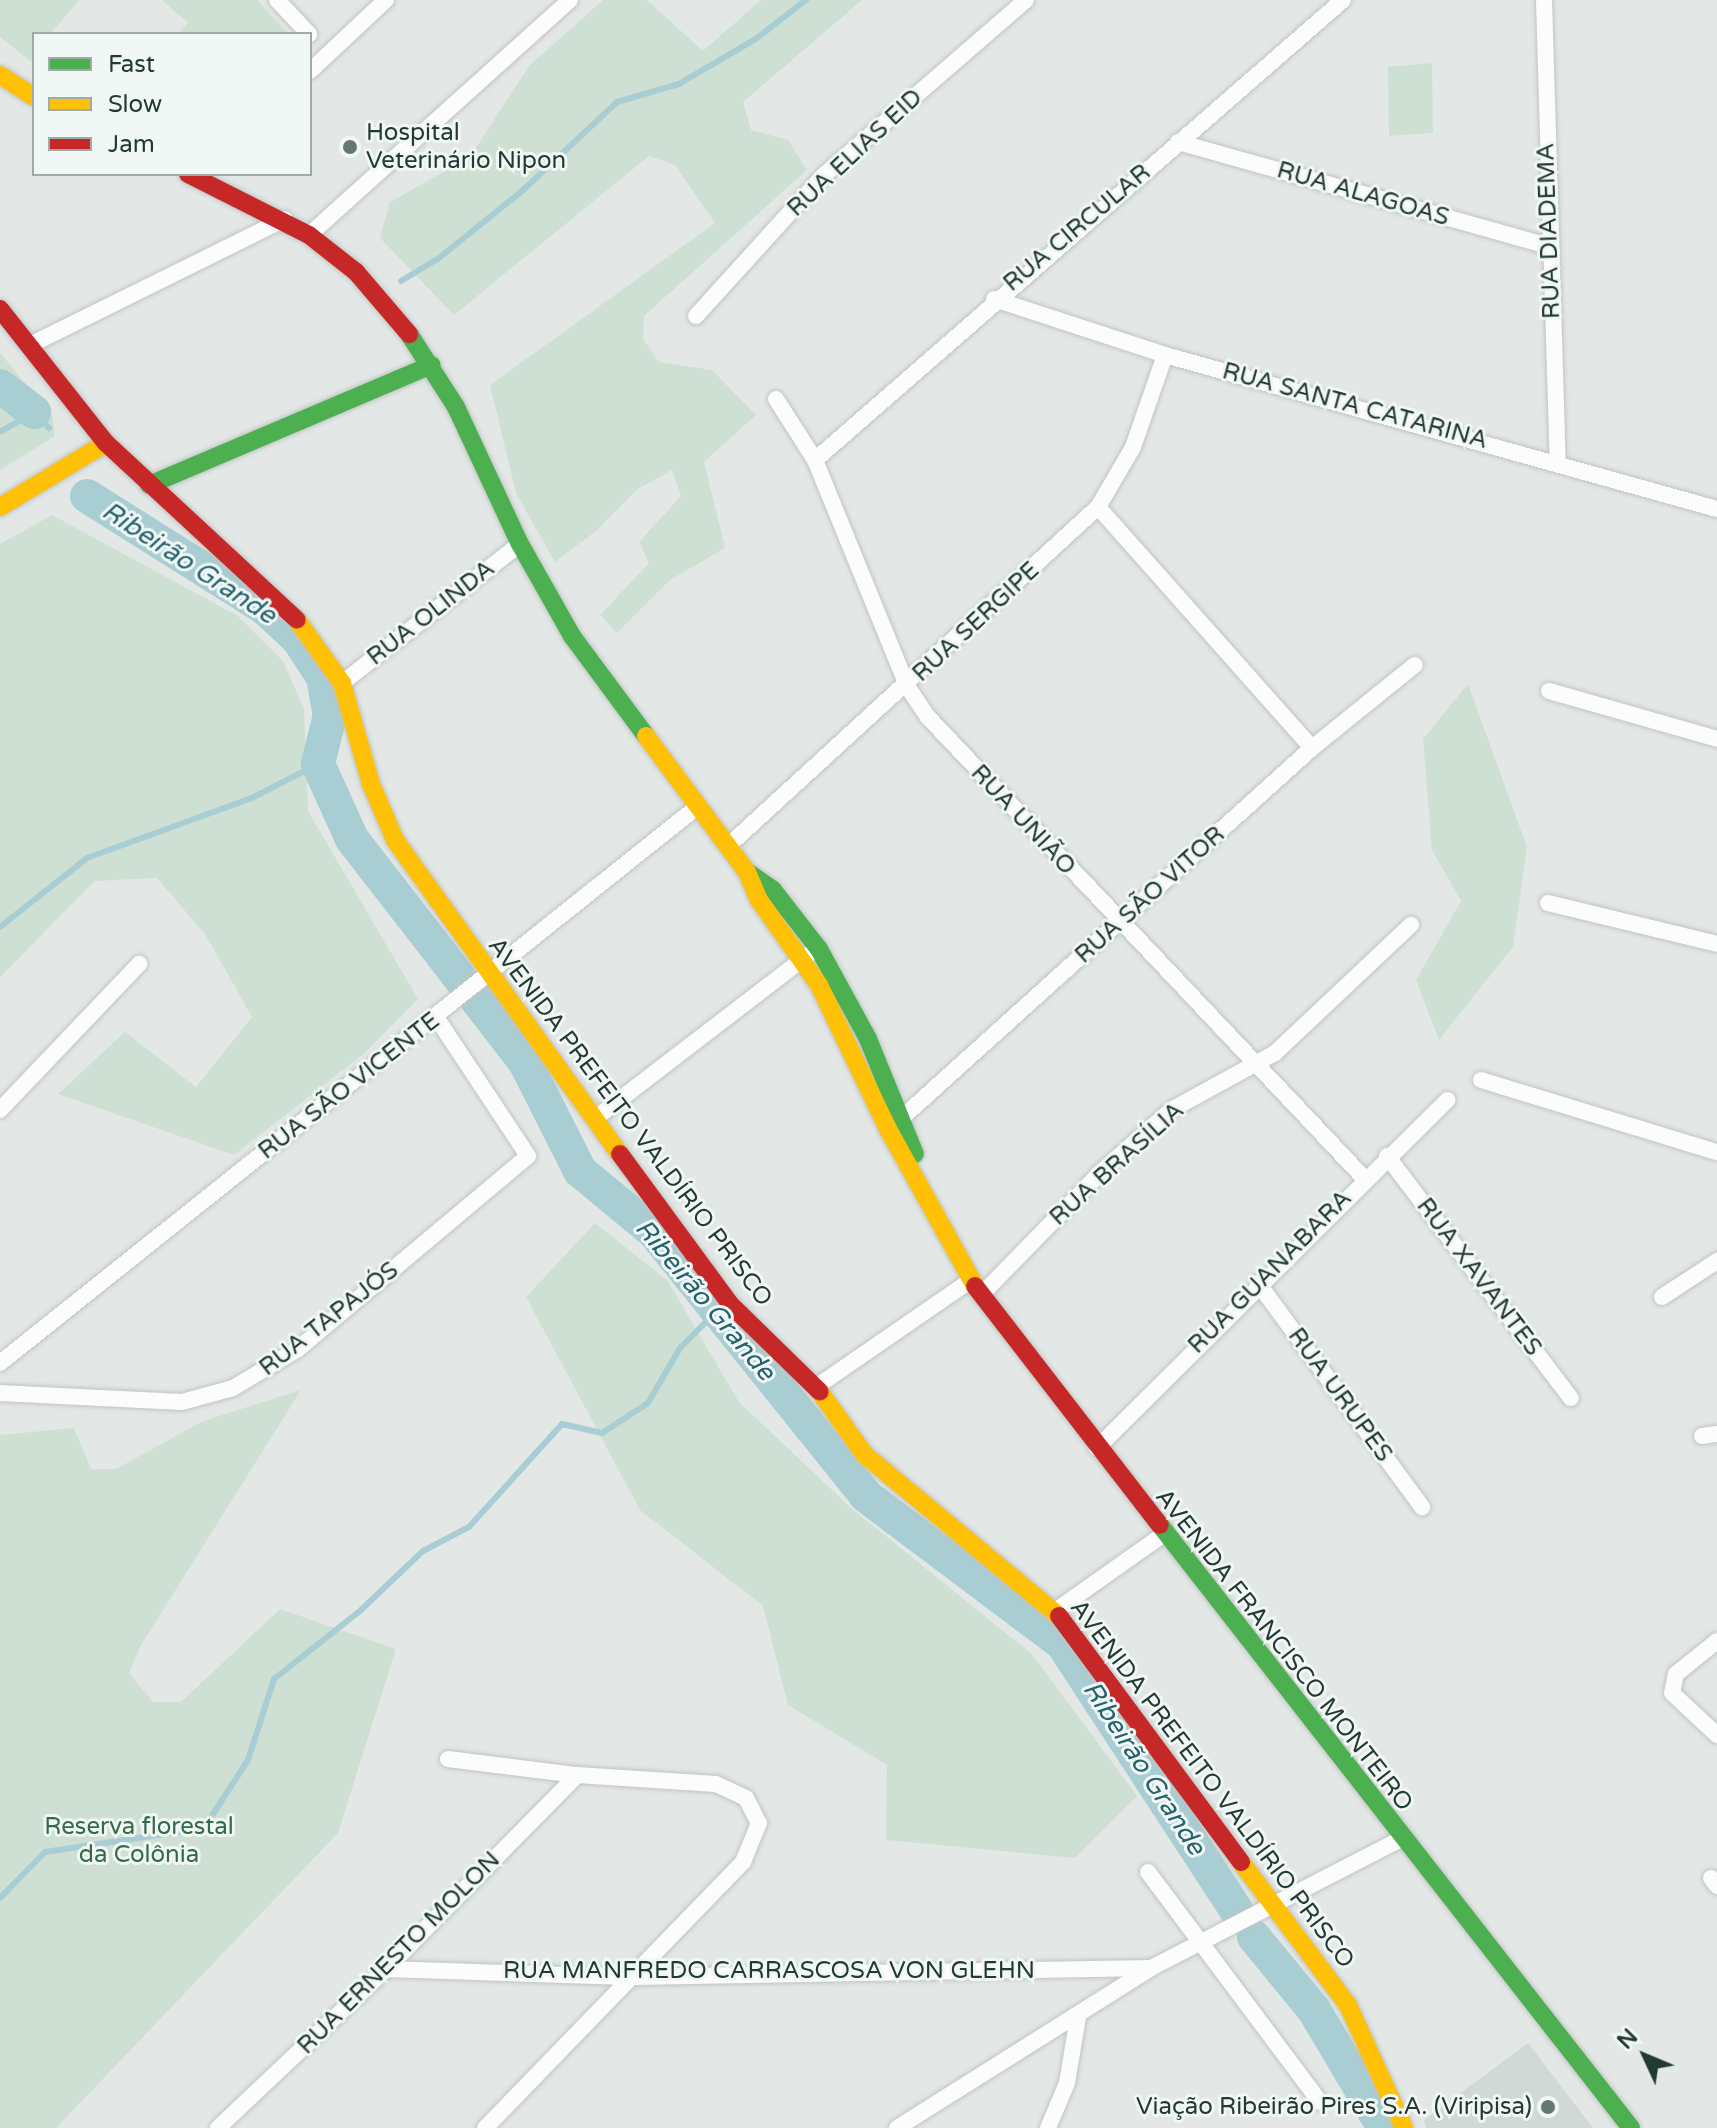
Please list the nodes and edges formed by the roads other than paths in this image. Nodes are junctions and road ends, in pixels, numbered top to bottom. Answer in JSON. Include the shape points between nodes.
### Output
{"nodes":[{"id":1,"x":277,"y":0,"type":"edge"},
{"id":2,"x":386,"y":0,"type":"edge"},
{"id":3,"x":570,"y":0,"type":"edge"},
{"id":4,"x":1026,"y":0,"type":"edge"},
{"id":5,"x":1343,"y":0,"type":"edge"},
{"id":6,"x":1544,"y":0,"type":"edge"},
{"id":7,"x":308,"y":32,"type":"edge"},
{"id":8,"x":312,"y":36,"type":"edge"},
{"id":9,"x":328,"y":54,"type":"junction"},
{"id":10,"x":312,"y":69,"type":"edge"},
{"id":11,"x":0,"y":75,"type":"edge"},
{"id":12,"x":32,"y":96,"type":"edge"},
{"id":13,"x":1178,"y":142,"type":"junction"},
{"id":14,"x":194,"y":176,"type":"edge"},
{"id":15,"x":285,"y":219,"type":"junction"},
{"id":16,"x":309,"y":235,"type":"junction"},
{"id":17,"x":1548,"y":246,"type":"junction"},
{"id":18,"x":994,"y":299,"type":"junction"},
{"id":19,"x":0,"y":309,"type":"edge"},
{"id":20,"x":696,"y":316,"type":"dead end"},
{"id":21,"x":30,"y":345,"type":"junction"},
{"id":22,"x":1165,"y":355,"type":"junction"},
{"id":23,"x":432,"y":365,"type":"junction"},
{"id":24,"x":776,"y":399,"type":"dead end"},
{"id":25,"x":106,"y":443,"type":"junction"},
{"id":26,"x":815,"y":460,"type":"junction"},
{"id":27,"x":1558,"y":461,"type":"junction"},
{"id":28,"x":149,"y":485,"type":"junction"},
{"id":29,"x":0,"y":507,"type":"edge"},
{"id":30,"x":1098,"y":507,"type":"junction"},
{"id":31,"x":1717,"y":509,"type":"edge"},
{"id":32,"x":520,"y":544,"type":"junction"},
{"id":33,"x":1415,"y":665,"type":"dead end"},
{"id":34,"x":342,"y":683,"type":"junction"},
{"id":35,"x":907,"y":686,"type":"junction"},
{"id":36,"x":1549,"y":691,"type":"dead end"},
{"id":37,"x":1717,"y":739,"type":"edge"},
{"id":38,"x":1312,"y":748,"type":"junction"},
{"id":39,"x":697,"y":807,"type":"junction"},
{"id":40,"x":728,"y":846,"type":"junction"},
{"id":41,"x":747,"y":872,"type":"junction"},
{"id":42,"x":1548,"y":903,"type":"dead end"},
{"id":43,"x":1118,"y":923,"type":"junction"},
{"id":44,"x":1411,"y":925,"type":"dead end"},
{"id":45,"x":1717,"y":944,"type":"edge"},
{"id":46,"x":819,"y":949,"type":"junction"},
{"id":47,"x":801,"y":960,"type":"junction"},
{"id":48,"x":139,"y":964,"type":"dead end"},
{"id":49,"x":485,"y":979,"type":"junction"},
{"id":50,"x":436,"y":1017,"type":"junction"},
{"id":51,"x":1254,"y":1067,"type":"junction"},
{"id":52,"x":1481,"y":1080,"type":"dead end"},
{"id":53,"x":1447,"y":1100,"type":"dead end"},
{"id":54,"x":0,"y":1110,"type":"edge"},
{"id":55,"x":597,"y":1117,"type":"junction"},
{"id":56,"x":895,"y":1124,"type":"junction"},
{"id":57,"x":1717,"y":1152,"type":"edge"},
{"id":58,"x":1387,"y":1156,"type":"junction"},
{"id":59,"x":1364,"y":1178,"type":"junction"},
{"id":60,"x":1717,"y":1261,"type":"edge"},
{"id":61,"x":1258,"y":1283,"type":"junction"},
{"id":62,"x":976,"y":1288,"type":"junction"},
{"id":63,"x":1662,"y":1297,"type":"dead end"},
{"id":64,"x":0,"y":1363,"type":"edge"},
{"id":65,"x":816,"y":1387,"type":"junction"},
{"id":66,"x":0,"y":1393,"type":"edge"},
{"id":67,"x":1571,"y":1398,"type":"dead end"},
{"id":68,"x":1097,"y":1448,"type":"junction"},
{"id":69,"x":1422,"y":1507,"type":"dead end"},
{"id":70,"x":1164,"y":1534,"type":"junction"},
{"id":71,"x":1055,"y":1611,"type":"junction"},
{"id":72,"x":1717,"y":1641,"type":"edge"},
{"id":73,"x":1717,"y":1735,"type":"edge"},
{"id":74,"x":448,"y":1759,"type":"dead end"},
{"id":75,"x":577,"y":1775,"type":"junction"},
{"id":76,"x":1401,"y":1839,"type":"junction"},
{"id":77,"x":1148,"y":1872,"type":"dead end"},
{"id":78,"x":1273,"y":1903,"type":"junction"},
{"id":79,"x":1201,"y":1942,"type":"junction"},
{"id":80,"x":1151,"y":1968,"type":"junction"},
{"id":81,"x":386,"y":1969,"type":"junction"},
{"id":82,"x":633,"y":1977,"type":"junction"},
{"id":83,"x":1078,"y":2017,"type":"junction"},
{"id":84,"x":1320,"y":2102,"type":"dead end"},
{"id":85,"x":218,"y":2128,"type":"edge"},
{"id":86,"x":485,"y":2128,"type":"edge"},
{"id":87,"x":897,"y":2128,"type":"edge"},
{"id":88,"x":1048,"y":2128,"type":"edge"},
{"id":89,"x":1404,"y":2128,"type":"edge"},
{"id":90,"x":1631,"y":2128,"type":"edge"}],
"edges":[{"from":1,"to":7,"type":"street"},
{"from":2,"to":9,"type":"street"},
{"from":3,"to":16,"type":"street"},
{"from":4,"to":20,"type":"street","name":"RUA ELIAS EID","via":[[824,175]]},
{"from":5,"to":13,"type":"street","name":"RUA CIRCULAR"},
{"from":6,"to":17,"type":"street","name":"RUA DIADEMA"},
{"from":8,"to":9,"type":"street"},
{"from":9,"to":10,"type":"street"},
{"from":11,"to":12,"type":"main road"},
{"from":13,"to":17,"type":"street","name":"RUA ALAGOAS"},
{"from":13,"to":18,"type":"street","name":"RUA CIRCULAR"},
{"from":14,"to":15,"type":"main road","name":"AVENIDA FRANCISCO MONTEIRO"},
{"from":15,"to":16,"type":"main road","name":"AVENIDA FRANCISCO MONTEIRO"},
{"from":15,"to":21,"type":"street"},
{"from":16,"to":23,"type":"main road","name":"AVENIDA FRANCISCO MONTEIRO","via":[[356,272]]},
{"from":17,"to":27,"type":"street","name":"RUA DIADEMA"},
{"from":18,"to":22,"type":"street","name":"RUA SANTA CATARINA"},
{"from":18,"to":26,"type":"street","name":"RUA CIRCULAR"},
{"from":19,"to":21,"type":"main road","name":"AVENIDA PREFEITO VALDÍRIO PRISCO"},
{"from":21,"to":25,"type":"main road","name":"AVENIDA PREFEITO VALDÍRIO PRISCO"},
{"from":22,"to":27,"type":"street","name":"RUA SANTA CATARINA"},
{"from":22,"to":30,"type":"street","name":"RUA SERGIPE","via":[[1133,447]]},
{"from":23,"to":28,"type":"main road"},
{"from":23,"to":32,"type":"main road","name":"AVENIDA FRANCISCO MONTEIRO"},
{"from":24,"to":26,"type":"street","name":"RUA UNIÃO"},
{"from":25,"to":28,"type":"main road","name":"AVENIDA PREFEITO VALDÍRIO PRISCO"},
{"from":25,"to":29,"type":"main road"},
{"from":26,"to":35,"type":"street","name":"RUA UNIÃO"},
{"from":27,"to":31,"type":"street","name":"RUA SANTA CATARINA"},
{"from":28,"to":34,"type":"main road","name":"AVENIDA PREFEITO VALDÍRIO PRISCO","via":[[280,600]]},
{"from":30,"to":35,"type":"street","name":"RUA SERGIPE"},
{"from":30,"to":38,"type":"street"},
{"from":32,"to":34,"type":"street","name":"RUA OLINDA"},
{"from":32,"to":39,"type":"main road","name":"AVENIDA FRANCISCO MONTEIRO","via":[[572,636]]},
{"from":33,"to":38,"type":"street","name":"RUA SÃO VITOR"},
{"from":34,"to":49,"type":"main road","name":"AVENIDA PREFEITO VALDÍRIO PRISCO","via":[[371,784],[395,840]]},
{"from":35,"to":40,"type":"street","name":"RUA SERGIPE"},
{"from":35,"to":43,"type":"street","name":"RUA UNIÃO","via":[[928,717]]},
{"from":36,"to":37,"type":"street"},
{"from":38,"to":43,"type":"street","name":"RUA SÃO VITOR"},
{"from":39,"to":40,"type":"main road","name":"AVENIDA FRANCISCO MONTEIRO"},
{"from":39,"to":49,"type":"street","name":"RUA SÃO VICENTE"},
{"from":40,"to":41,"type":"main road","name":"AVENIDA FRANCISCO MONTEIRO"},
{"from":41,"to":46,"type":"main road","name":"AVENIDA FRANCISCO MONTEIRO","via":[[773,890]]},
{"from":41,"to":47,"type":"main road","name":"AVENIDA FRANCISCO MONTEIRO","via":[[759,900]]},
{"from":42,"to":45,"type":"street"},
{"from":43,"to":51,"type":"street","name":"RUA UNIÃO"},
{"from":43,"to":56,"type":"street","name":"RUA SÃO VITOR"},
{"from":44,"to":51,"type":"street","name":"RUA BRASÍLIA"},
{"from":46,"to":47,"type":"street"},
{"from":46,"to":56,"type":"main road","name":"AVENIDA FRANCISCO MONTEIRO"},
{"from":47,"to":55,"type":"street"},
{"from":47,"to":56,"type":"main road","name":"AVENIDA FRANCISCO MONTEIRO"},
{"from":48,"to":54,"type":"street"},
{"from":49,"to":50,"type":"street","name":"RUA SÃO VICENTE"},
{"from":49,"to":55,"type":"main road","name":"AVENIDA PREFEITO VALDÍRIO PRISCO"},
{"from":50,"to":64,"type":"street","name":"RUA SÃO VICENTE"},
{"from":50,"to":66,"type":"street","name":"RUA TAPAJÓS","via":[[528,1156],[298,1349],[233,1388],[182,1402]]},
{"from":51,"to":59,"type":"street","name":"RUA UNIÃO"},
{"from":51,"to":62,"type":"street","name":"RUA BRASÍLIA","via":[[1171,1110]]},
{"from":52,"to":57,"type":"street"},
{"from":53,"to":58,"type":"street","name":"RUA GUANABARA"},
{"from":55,"to":65,"type":"main road","name":"AVENIDA PREFEITO VALDÍRIO PRISCO","via":[[731,1305]]},
{"from":56,"to":62,"type":"main road","name":"AVENIDA FRANCISCO MONTEIRO"},
{"from":58,"to":59,"type":"street","name":"RUA GUANABARA"},
{"from":58,"to":67,"type":"street","name":"RUA XAVANTES"},
{"from":59,"to":61,"type":"street","name":"RUA GUANABARA"},
{"from":60,"to":63,"type":"street"},
{"from":61,"to":68,"type":"street","name":"RUA GUANABARA"},
{"from":61,"to":69,"type":"street","name":"RUA URUPES"},
{"from":62,"to":65,"type":"street","name":"RUA BRASÍLIA"},
{"from":62,"to":68,"type":"main road","name":"AVENIDA FRANCISCO MONTEIRO"},
{"from":65,"to":71,"type":"main road","name":"AVENIDA PREFEITO VALDÍRIO PRISCO","via":[[865,1455]]},
{"from":68,"to":70,"type":"main road","name":"AVENIDA FRANCISCO MONTEIRO"},
{"from":70,"to":71,"type":"street"},
{"from":70,"to":76,"type":"main road","name":"AVENIDA FRANCISCO MONTEIRO"},
{"from":71,"to":78,"type":"main road","name":"AVENIDA PREFEITO VALDÍRIO PRISCO"},
{"from":72,"to":73,"type":"street","via":[[1676,1674],[1672,1693]]},
{"from":74,"to":75,"type":"street"},
{"from":75,"to":81,"type":"street","name":"RUA ERNESTO MOLON"},
{"from":75,"to":82,"type":"street","via":[[716,1784],[746,1798],[756,1812],[758,1834],[743,1862]]},
{"from":76,"to":78,"type":"street"},
{"from":76,"to":90,"type":"main road","name":"AVENIDA FRANCISCO MONTEIRO"},
{"from":77,"to":79,"type":"street"},
{"from":78,"to":79,"type":"street"},
{"from":78,"to":89,"type":"main road","name":"AVENIDA PREFEITO VALDÍRIO PRISCO","via":[[1348,2005]]},
{"from":79,"to":80,"type":"street"},
{"from":79,"to":84,"type":"street"},
{"from":80,"to":82,"type":"street","name":"RUA MANFREDO CARRASCOSA VON GLEHN"},
{"from":80,"to":83,"type":"street"},
{"from":81,"to":82,"type":"street","name":"RUA MANFREDO CARRASCOSA VON GLEHN"},
{"from":81,"to":85,"type":"street","name":"RUA ERNESTO MOLON"},
{"from":82,"to":86,"type":"street"},
{"from":83,"to":87,"type":"street"},
{"from":83,"to":88,"type":"street","via":[[1067,2083]]}]}
